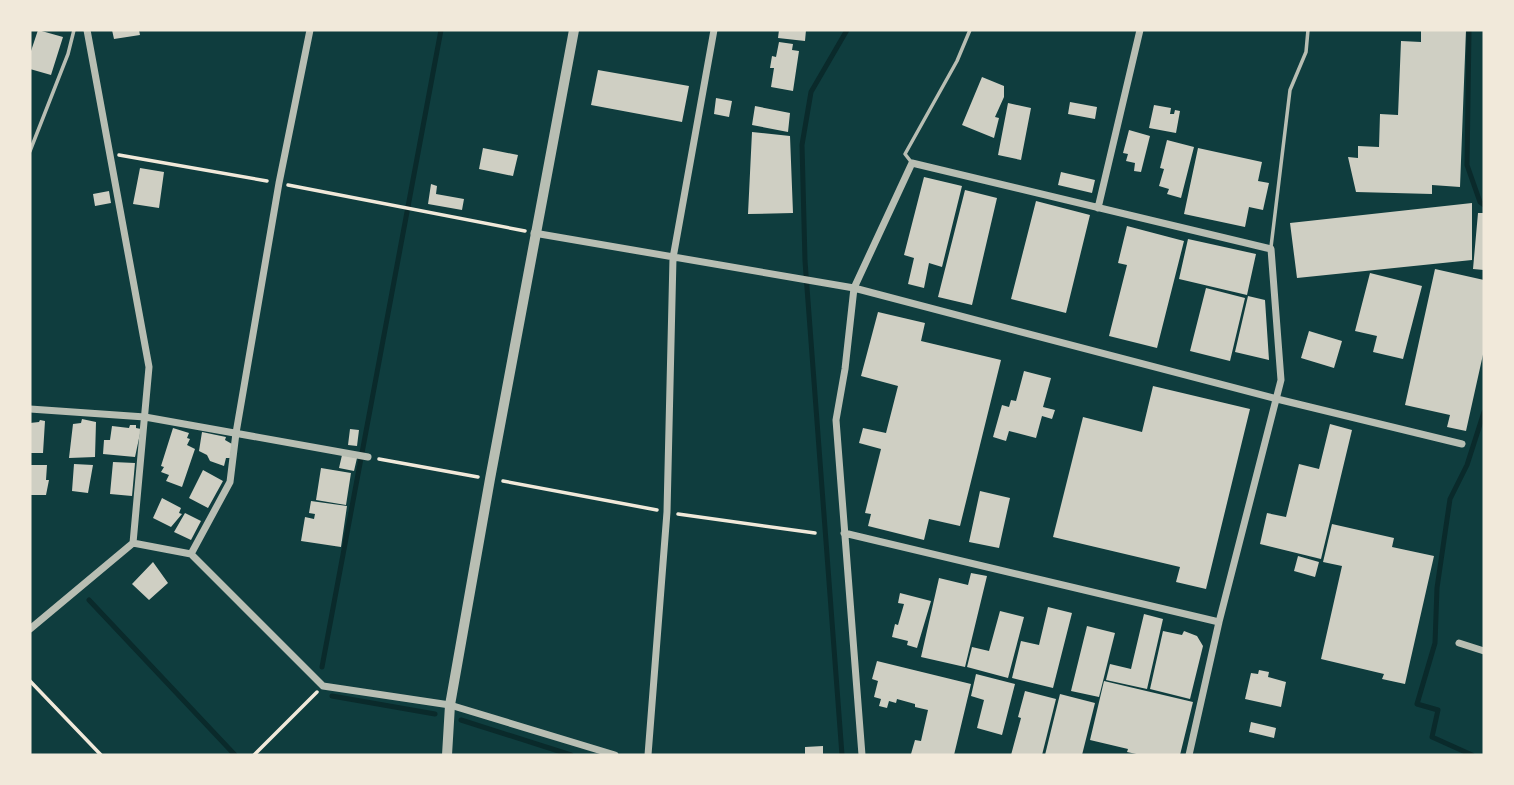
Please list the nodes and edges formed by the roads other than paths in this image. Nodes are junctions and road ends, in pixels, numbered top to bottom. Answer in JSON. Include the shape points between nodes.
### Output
{"nodes":[{"id":1,"x":74,"y":30,"type":"edge"},
{"id":2,"x":87,"y":30,"type":"edge"},
{"id":3,"x":310,"y":30,"type":"edge"},
{"id":4,"x":574,"y":30,"type":"edge"},
{"id":5,"x":715,"y":30,"type":"edge"},
{"id":6,"x":970,"y":30,"type":"edge"},
{"id":7,"x":1140,"y":30,"type":"edge"},
{"id":8,"x":1308,"y":30,"type":"edge"},
{"id":9,"x":30,"y":151,"type":"edge"},
{"id":10,"x":912,"y":163,"type":"junction"},
{"id":11,"x":1098,"y":208,"type":"junction"},
{"id":12,"x":534,"y":233,"type":"junction"},
{"id":13,"x":1271,"y":249,"type":"junction"},
{"id":14,"x":673,"y":258,"type":"junction"},
{"id":15,"x":854,"y":288,"type":"junction"},
{"id":16,"x":1277,"y":399,"type":"junction"},
{"id":17,"x":30,"y":409,"type":"edge"},
{"id":18,"x":145,"y":417,"type":"junction"},
{"id":19,"x":236,"y":433,"type":"junction"},
{"id":20,"x":1462,"y":444,"type":"dead end"},
{"id":21,"x":368,"y":457,"type":"road end"},
{"id":22,"x":844,"y":533,"type":"junction"},
{"id":23,"x":133,"y":543,"type":"junction"},
{"id":24,"x":191,"y":554,"type":"junction"},
{"id":25,"x":1219,"y":622,"type":"junction"},
{"id":26,"x":30,"y":629,"type":"edge"},
{"id":27,"x":1459,"y":643,"type":"dead end"},
{"id":28,"x":1484,"y":651,"type":"edge"},
{"id":29,"x":450,"y":705,"type":"junction"},
{"id":30,"x":447,"y":755,"type":"edge"},
{"id":31,"x":615,"y":755,"type":"edge"},
{"id":32,"x":648,"y":755,"type":"edge"},
{"id":33,"x":862,"y":755,"type":"edge"},
{"id":34,"x":1189,"y":755,"type":"edge"}],
"edges":[{"from":1,"to":9,"type":"lane"},
{"from":2,"to":18,"type":"street","via":[[149,367]]},
{"from":3,"to":19,"type":"street"},
{"from":4,"to":12,"type":"street"},
{"from":5,"to":14,"type":"street"},
{"from":6,"to":10,"type":"lane","via":[[905,154]]},
{"from":7,"to":11,"type":"street"},
{"from":8,"to":13,"type":"lane","via":[[1306,52],[1290,90]]},
{"from":10,"to":11,"type":"street"},
{"from":10,"to":15,"type":"street"},
{"from":11,"to":13,"type":"street"},
{"from":12,"to":14,"type":"street"},
{"from":12,"to":29,"type":"street"},
{"from":13,"to":16,"type":"street","via":[[1281,380]]},
{"from":14,"to":15,"type":"street"},
{"from":14,"to":32,"type":"street","via":[[667,512]]},
{"from":15,"to":16,"type":"street"},
{"from":15,"to":22,"type":"street","via":[[836,420]]},
{"from":16,"to":20,"type":"street"},
{"from":16,"to":25,"type":"street"},
{"from":17,"to":18,"type":"street"},
{"from":18,"to":19,"type":"street"},
{"from":18,"to":23,"type":"street"},
{"from":19,"to":21,"type":"street"},
{"from":19,"to":24,"type":"street","via":[[230,482]]},
{"from":22,"to":25,"type":"street"},
{"from":22,"to":33,"type":"street"},
{"from":23,"to":24,"type":"street"},
{"from":23,"to":26,"type":"street"},
{"from":24,"to":29,"type":"street","via":[[323,686]]},
{"from":25,"to":34,"type":"street"},
{"from":27,"to":28,"type":"street"},
{"from":29,"to":30,"type":"street"},
{"from":29,"to":31,"type":"street"}]}
